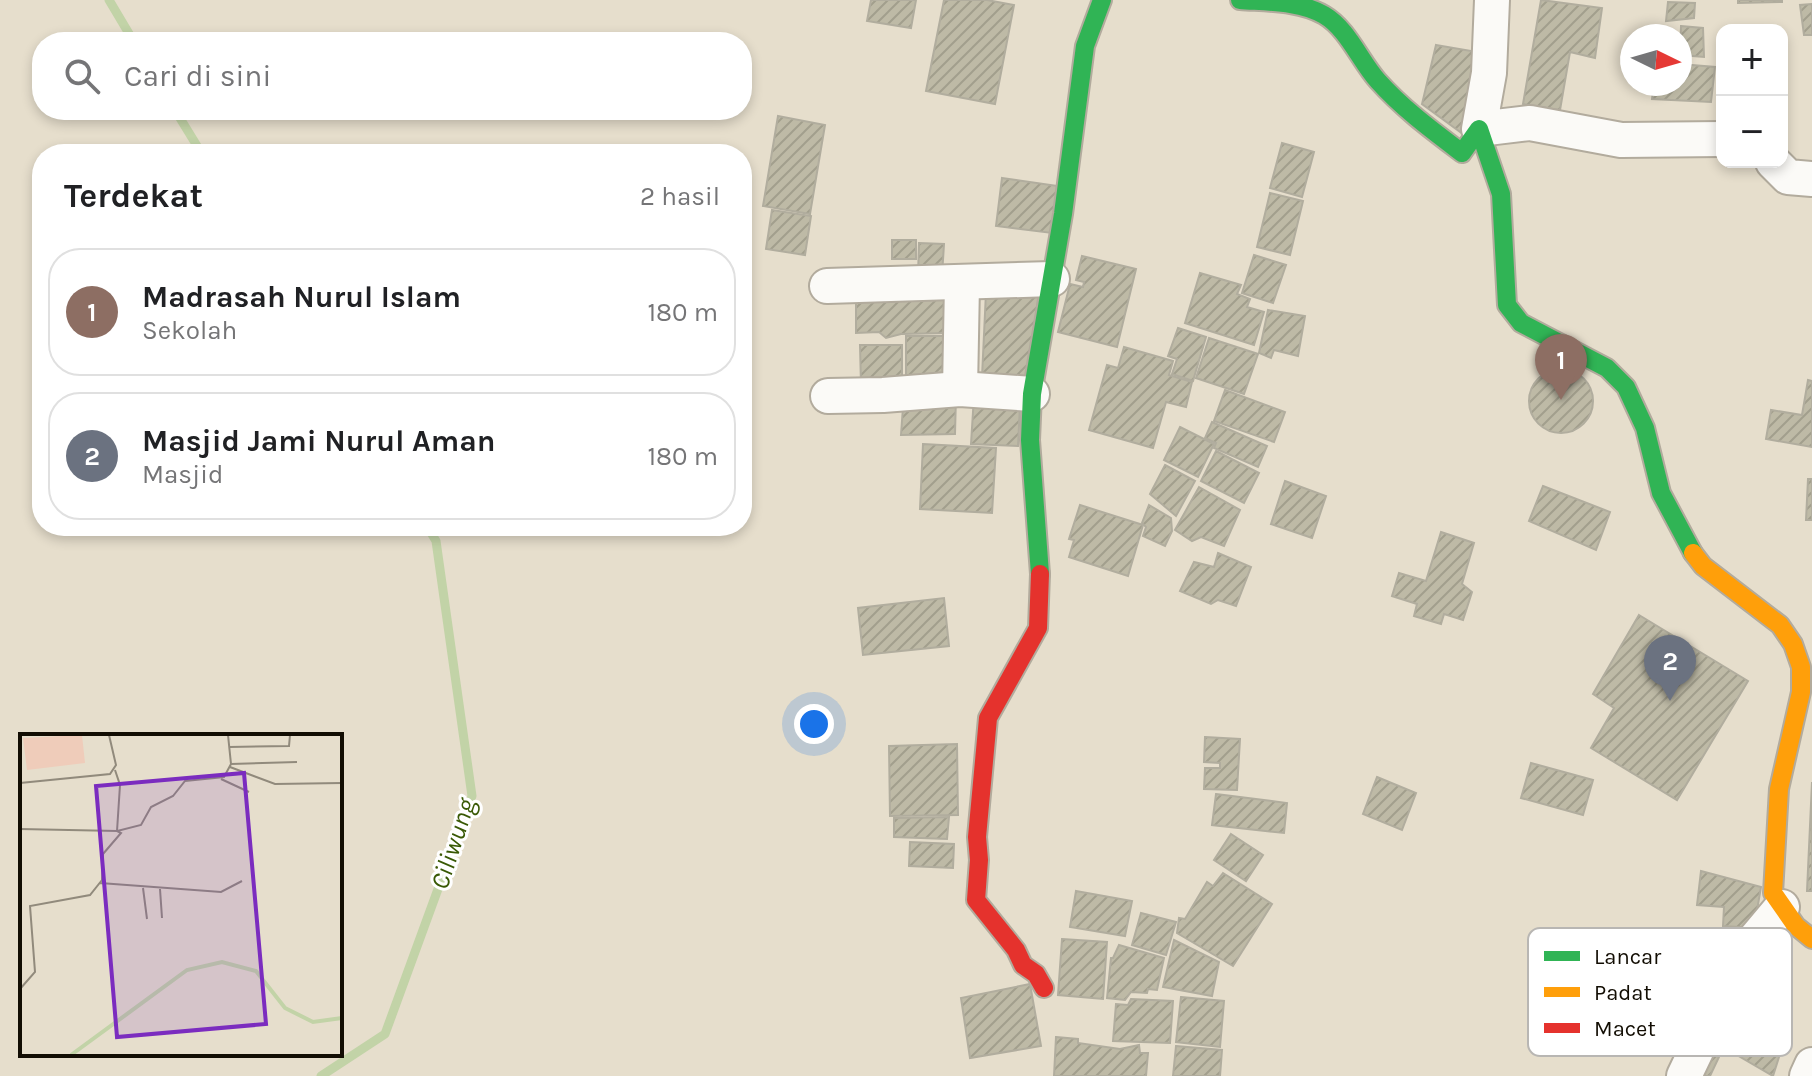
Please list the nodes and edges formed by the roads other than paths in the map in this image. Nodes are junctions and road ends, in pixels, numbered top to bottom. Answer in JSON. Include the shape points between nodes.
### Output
{"nodes":[{"id":1,"x":1102,"y":0,"type":"edge"},
{"id":2,"x":1240,"y":0,"type":"edge"},
{"id":3,"x":1492,"y":0,"type":"edge"},
{"id":4,"x":1479,"y":129,"type":"junction"},
{"id":5,"x":1716,"y":139,"type":"edge"},
{"id":6,"x":1779,"y":168,"type":"edge"},
{"id":7,"x":1812,"y":179,"type":"edge"},
{"id":8,"x":1052,"y":279,"type":"junction"},
{"id":9,"x":962,"y":284,"type":"junction"},
{"id":10,"x":827,"y":286,"type":"dead end"},
{"id":11,"x":960,"y":389,"type":"junction"},
{"id":12,"x":1032,"y":394,"type":"junction"},
{"id":13,"x":828,"y":396,"type":"dead end"},
{"id":14,"x":1782,"y":907,"type":"junction"},
{"id":15,"x":1764,"y":928,"type":"edge"},
{"id":16,"x":1812,"y":939,"type":"edge"},
{"id":17,"x":1044,"y":988,"type":"dead end"},
{"id":18,"x":1694,"y":1056,"type":"edge"},
{"id":19,"x":1812,"y":1065,"type":"edge"},
{"id":20,"x":1684,"y":1076,"type":"edge"},
{"id":21,"x":1807,"y":1076,"type":"edge"}],
"edges":[{"from":1,"to":8,"type":"street","via":[[1085,46]]},
{"from":2,"to":4,"type":"street","via":[[1299,6],[1322,14],[1345,35],[1367,68],[1462,153]]},
{"from":3,"to":4,"type":"street","via":[[1489,73]]},
{"from":4,"to":5,"type":"street","via":[[1530,123],[1621,140]]},
{"from":4,"to":14,"type":"street","via":[[1501,194],[1507,305],[1521,323],[1607,368],[1626,387],[1645,428],[1661,493],[1693,552],[1703,566],[1780,625],[1793,644],[1801,667],[1801,692],[1779,789],[1773,893]]},
{"from":6,"to":7,"type":"street","via":[[1788,177]]},
{"from":8,"to":9,"type":"street"},
{"from":8,"to":12,"type":"street"},
{"from":9,"to":10,"type":"street"},
{"from":9,"to":11,"type":"street"},
{"from":11,"to":12,"type":"street"},
{"from":11,"to":13,"type":"street"},
{"from":12,"to":17,"type":"street","via":[[1038,628],[988,718],[976,900]]},
{"from":14,"to":15,"type":"street"},
{"from":14,"to":16,"type":"street"},
{"from":18,"to":20,"type":"street"},
{"from":19,"to":21,"type":"street"}]}
